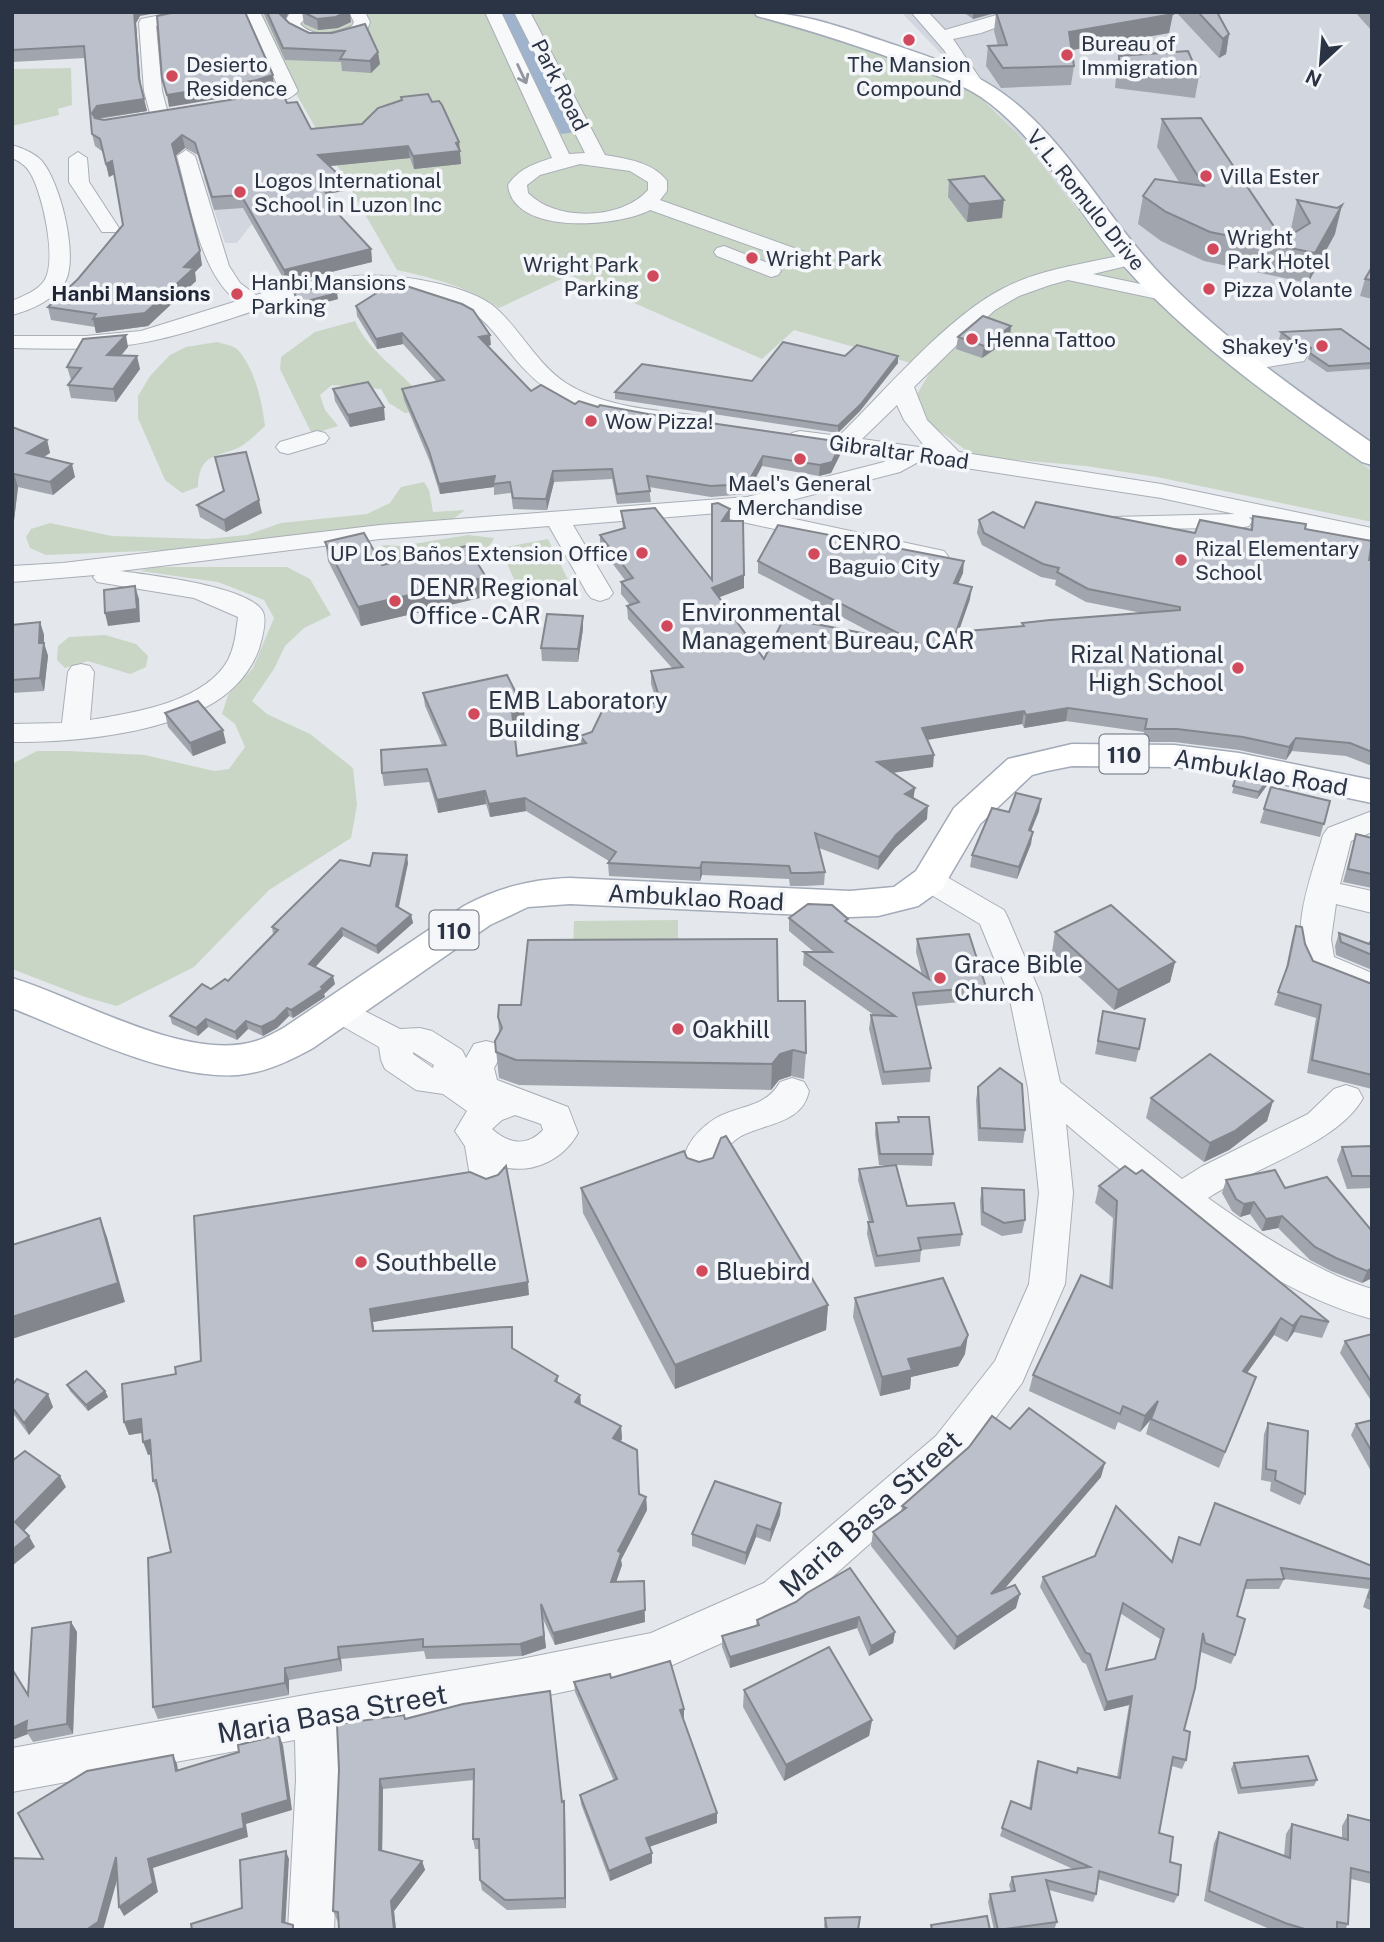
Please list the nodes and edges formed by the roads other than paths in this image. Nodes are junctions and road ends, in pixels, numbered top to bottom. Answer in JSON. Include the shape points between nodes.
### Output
{"nodes":[{"id":1,"x":202,"y":12,"type":"edge"},
{"id":2,"x":252,"y":12,"type":"edge"},
{"id":3,"x":303,"y":12,"type":"edge"},
{"id":4,"x":357,"y":12,"type":"edge"},
{"id":5,"x":493,"y":12,"type":"edge"},
{"id":6,"x":522,"y":12,"type":"edge"},
{"id":7,"x":764,"y":12,"type":"edge"},
{"id":8,"x":1024,"y":12,"type":"edge"},
{"id":9,"x":948,"y":15,"type":"dead end"},
{"id":10,"x":923,"y":16,"type":"edge"},
{"id":11,"x":995,"y":35,"type":"edge"},
{"id":12,"x":947,"y":41,"type":"junction"},
{"id":13,"x":974,"y":83,"type":"junction"},
{"id":14,"x":224,"y":106,"type":"edge"},
{"id":15,"x":160,"y":117,"type":"edge"},
{"id":16,"x":12,"y":150,"type":"edge"},
{"id":17,"x":187,"y":156,"type":"edge"},
{"id":18,"x":78,"y":158,"type":"dead end"},
{"id":19,"x":597,"y":158,"type":"junction"},
{"id":20,"x":562,"y":160,"type":"junction"},
{"id":21,"x":79,"y":182,"type":"junction"},
{"id":22,"x":49,"y":198,"type":"junction"},
{"id":23,"x":647,"y":202,"type":"junction"},
{"id":24,"x":626,"y":212,"type":"junction"},
{"id":25,"x":109,"y":228,"type":"dead end"},
{"id":26,"x":1132,"y":259,"type":"junction"},
{"id":27,"x":1064,"y":275,"type":"junction"},
{"id":28,"x":1167,"y":295,"type":"junction"},
{"id":29,"x":253,"y":303,"type":"junction"},
{"id":30,"x":12,"y":309,"type":"edge"},
{"id":31,"x":12,"y":342,"type":"edge"},
{"id":32,"x":1296,"y":356,"type":"dead end"},
{"id":33,"x":1248,"y":363,"type":"junction"},
{"id":34,"x":903,"y":388,"type":"junction"},
{"id":35,"x":716,"y":425,"type":"edge"},
{"id":36,"x":780,"y":435,"type":"edge"},
{"id":37,"x":317,"y":438,"type":"dead end"},
{"id":38,"x":844,"y":444,"type":"junction"},
{"id":39,"x":288,"y":447,"type":"dead end"},
{"id":40,"x":914,"y":455,"type":"junction"},
{"id":41,"x":1372,"y":456,"type":"edge"},
{"id":42,"x":955,"y":460,"type":"junction"},
{"id":43,"x":710,"y":508,"type":"junction"},
{"id":44,"x":1260,"y":512,"type":"junction"},
{"id":45,"x":556,"y":517,"type":"junction"},
{"id":46,"x":1121,"y":522,"type":"edge"},
{"id":47,"x":1372,"y":535,"type":"edge"},
{"id":48,"x":947,"y":558,"type":"edge"},
{"id":49,"x":63,"y":570,"type":"junction"},
{"id":50,"x":12,"y":574,"type":"edge"},
{"id":51,"x":600,"y":593,"type":"dead end"},
{"id":52,"x":81,"y":672,"type":"dead end"},
{"id":53,"x":75,"y":731,"type":"junction"},
{"id":54,"x":12,"y":733,"type":"edge"},
{"id":55,"x":1372,"y":792,"type":"edge"},
{"id":56,"x":1372,"y":821,"type":"edge"},
{"id":57,"x":929,"y":880,"type":"junction"},
{"id":58,"x":1323,"y":890,"type":"junction"},
{"id":59,"x":1372,"y":902,"type":"edge"},
{"id":60,"x":1372,"y":986,"type":"edge"},
{"id":61,"x":12,"y":992,"type":"edge"},
{"id":62,"x":339,"y":1010,"type":"junction"},
{"id":63,"x":486,"y":1053,"type":"dead end"},
{"id":64,"x":1045,"y":1088,"type":"junction"},
{"id":65,"x":792,"y":1091,"type":"dead end"},
{"id":66,"x":1346,"y":1098,"type":"dead end"},
{"id":67,"x":502,"y":1106,"type":"junction"},
{"id":68,"x":700,"y":1171,"type":"edge"},
{"id":69,"x":1180,"y":1199,"type":"junction"},
{"id":70,"x":1372,"y":1304,"type":"edge"},
{"id":71,"x":316,"y":1714,"type":"junction"},
{"id":72,"x":12,"y":1770,"type":"edge"},
{"id":73,"x":310,"y":1930,"type":"edge"}],
"edges":[{"from":1,"to":15,"type":"street","via":[[147,23]]},
{"from":2,"to":14,"type":"street","via":[[289,90],[272,98]]},
{"from":3,"to":4,"type":"street","via":[[292,24],[300,36],[309,38],[360,29]]},
{"from":5,"to":20,"type":"street","name":"Park Road","one_way":true},
{"from":6,"to":19,"type":"street","name":"Park Road"},
{"from":7,"to":13,"type":"main road","name":"V. L. Romulo Drive","via":[[864,41]]},
{"from":8,"to":12,"type":"street"},
{"from":9,"to":10,"type":"street"},
{"from":10,"to":12,"type":"street"},
{"from":11,"to":12,"type":"street"},
{"from":12,"to":13,"type":"street"},
{"from":13,"to":26,"type":"main road","name":"V. L. Romulo Drive","via":[[1026,127]]},
{"from":16,"to":22,"type":"street","via":[[34,164]]},
{"from":17,"to":29,"type":"street","via":[[219,266],[232,287]]},
{"from":18,"to":21,"type":"street"},
{"from":19,"to":20,"type":"street"},
{"from":19,"to":23,"type":"street","via":[[632,164],[653,177],[657,186]]},
{"from":20,"to":24,"type":"street","via":[[543,165],[520,182],[525,202],[558,216]]},
{"from":21,"to":22,"type":"street"},
{"from":21,"to":25,"type":"street"},
{"from":22,"to":30,"type":"street","via":[[59,247],[58,276],[50,288]]},
{"from":23,"to":24,"type":"street"},
{"from":23,"to":24,"type":"street","via":[[774,259]]},
{"from":26,"to":27,"type":"street"},
{"from":26,"to":28,"type":"main road","name":"V. L. Romulo Drive"},
{"from":27,"to":28,"type":"street"},
{"from":27,"to":34,"type":"street","via":[[1027,286],[988,306]]},
{"from":28,"to":33,"type":"main road","name":"V. L. Romulo Drive"},
{"from":29,"to":31,"type":"street","via":[[112,342]]},
{"from":29,"to":35,"type":"street","via":[[350,279],[424,286],[488,312],[528,360],[573,396]]},
{"from":32,"to":33,"type":"street"},
{"from":33,"to":41,"type":"main road","name":"V. L. Romulo Drive"},
{"from":34,"to":38,"type":"street"},
{"from":34,"to":42,"type":"street","via":[[922,432]]},
{"from":36,"to":38,"type":"street","name":"Gibraltar Road"},
{"from":37,"to":39,"type":"street"},
{"from":38,"to":40,"type":"street","name":"Gibraltar Road"},
{"from":40,"to":42,"type":"street","name":"Gibraltar Road"},
{"from":40,"to":43,"type":"street","via":[[892,467],[777,498]]},
{"from":42,"to":44,"type":"street","name":"Gibraltar Road","via":[[1149,489]]},
{"from":43,"to":45,"type":"street"},
{"from":43,"to":48,"type":"street"},
{"from":44,"to":46,"type":"street","via":[[1240,521]]},
{"from":44,"to":47,"type":"street","name":"Gibraltar Road"},
{"from":45,"to":49,"type":"street","via":[[380,532]]},
{"from":45,"to":51,"type":"street"},
{"from":49,"to":50,"type":"street"},
{"from":49,"to":53,"type":"street","via":[[209,593],[233,601],[251,614],[244,653],[219,689],[191,706]]},
{"from":52,"to":53,"type":"street"},
{"from":53,"to":54,"type":"street"},
{"from":55,"to":57,"type":"main road","name":"Ambuklao Road","number":"110","via":[[1239,764],[1174,756],[1072,755],[1046,760],[1020,767],[967,816]]},
{"from":56,"to":58,"type":"street","via":[[1338,835]]},
{"from":57,"to":62,"type":"main road","name":"Ambuklao Road","number":"110","via":[[905,897],[850,904],[541,892],[478,914]]},
{"from":57,"to":64,"type":"street","name":"Maria Basa Street","via":[[993,918],[1025,995]]},
{"from":58,"to":59,"type":"street"},
{"from":58,"to":60,"type":"street","via":[[1316,958]]},
{"from":61,"to":62,"type":"main road","name":"Ambuklao Road","number":"110","via":[[161,1049],[225,1060],[270,1052]]},
{"from":62,"to":67,"type":"street","via":[[395,1041],[397,1060],[428,1081],[450,1081]]},
{"from":63,"to":67,"type":"street","via":[[477,1068],[482,1088]]},
{"from":64,"to":69,"type":"street"},
{"from":64,"to":71,"type":"street","name":"Maria Basa Street","via":[[1056,1193],[1047,1284],[1009,1371],[950,1448],[779,1597],[653,1653]]},
{"from":65,"to":68,"type":"street","via":[[790,1100],[762,1117],[730,1127],[703,1149]]},
{"from":66,"to":69,"type":"street","via":[[1320,1123],[1213,1177]]},
{"from":67,"to":67,"type":"street","via":[[480,1117],[472,1131],[484,1160],[501,1153],[537,1154],[561,1133],[556,1116],[535,1106]]},
{"from":69,"to":70,"type":"street","via":[[1260,1251],[1319,1283]]},
{"from":71,"to":72,"type":"street","name":"Maria Basa Street"},
{"from":71,"to":73,"type":"street","via":[[318,1780]]}]}
